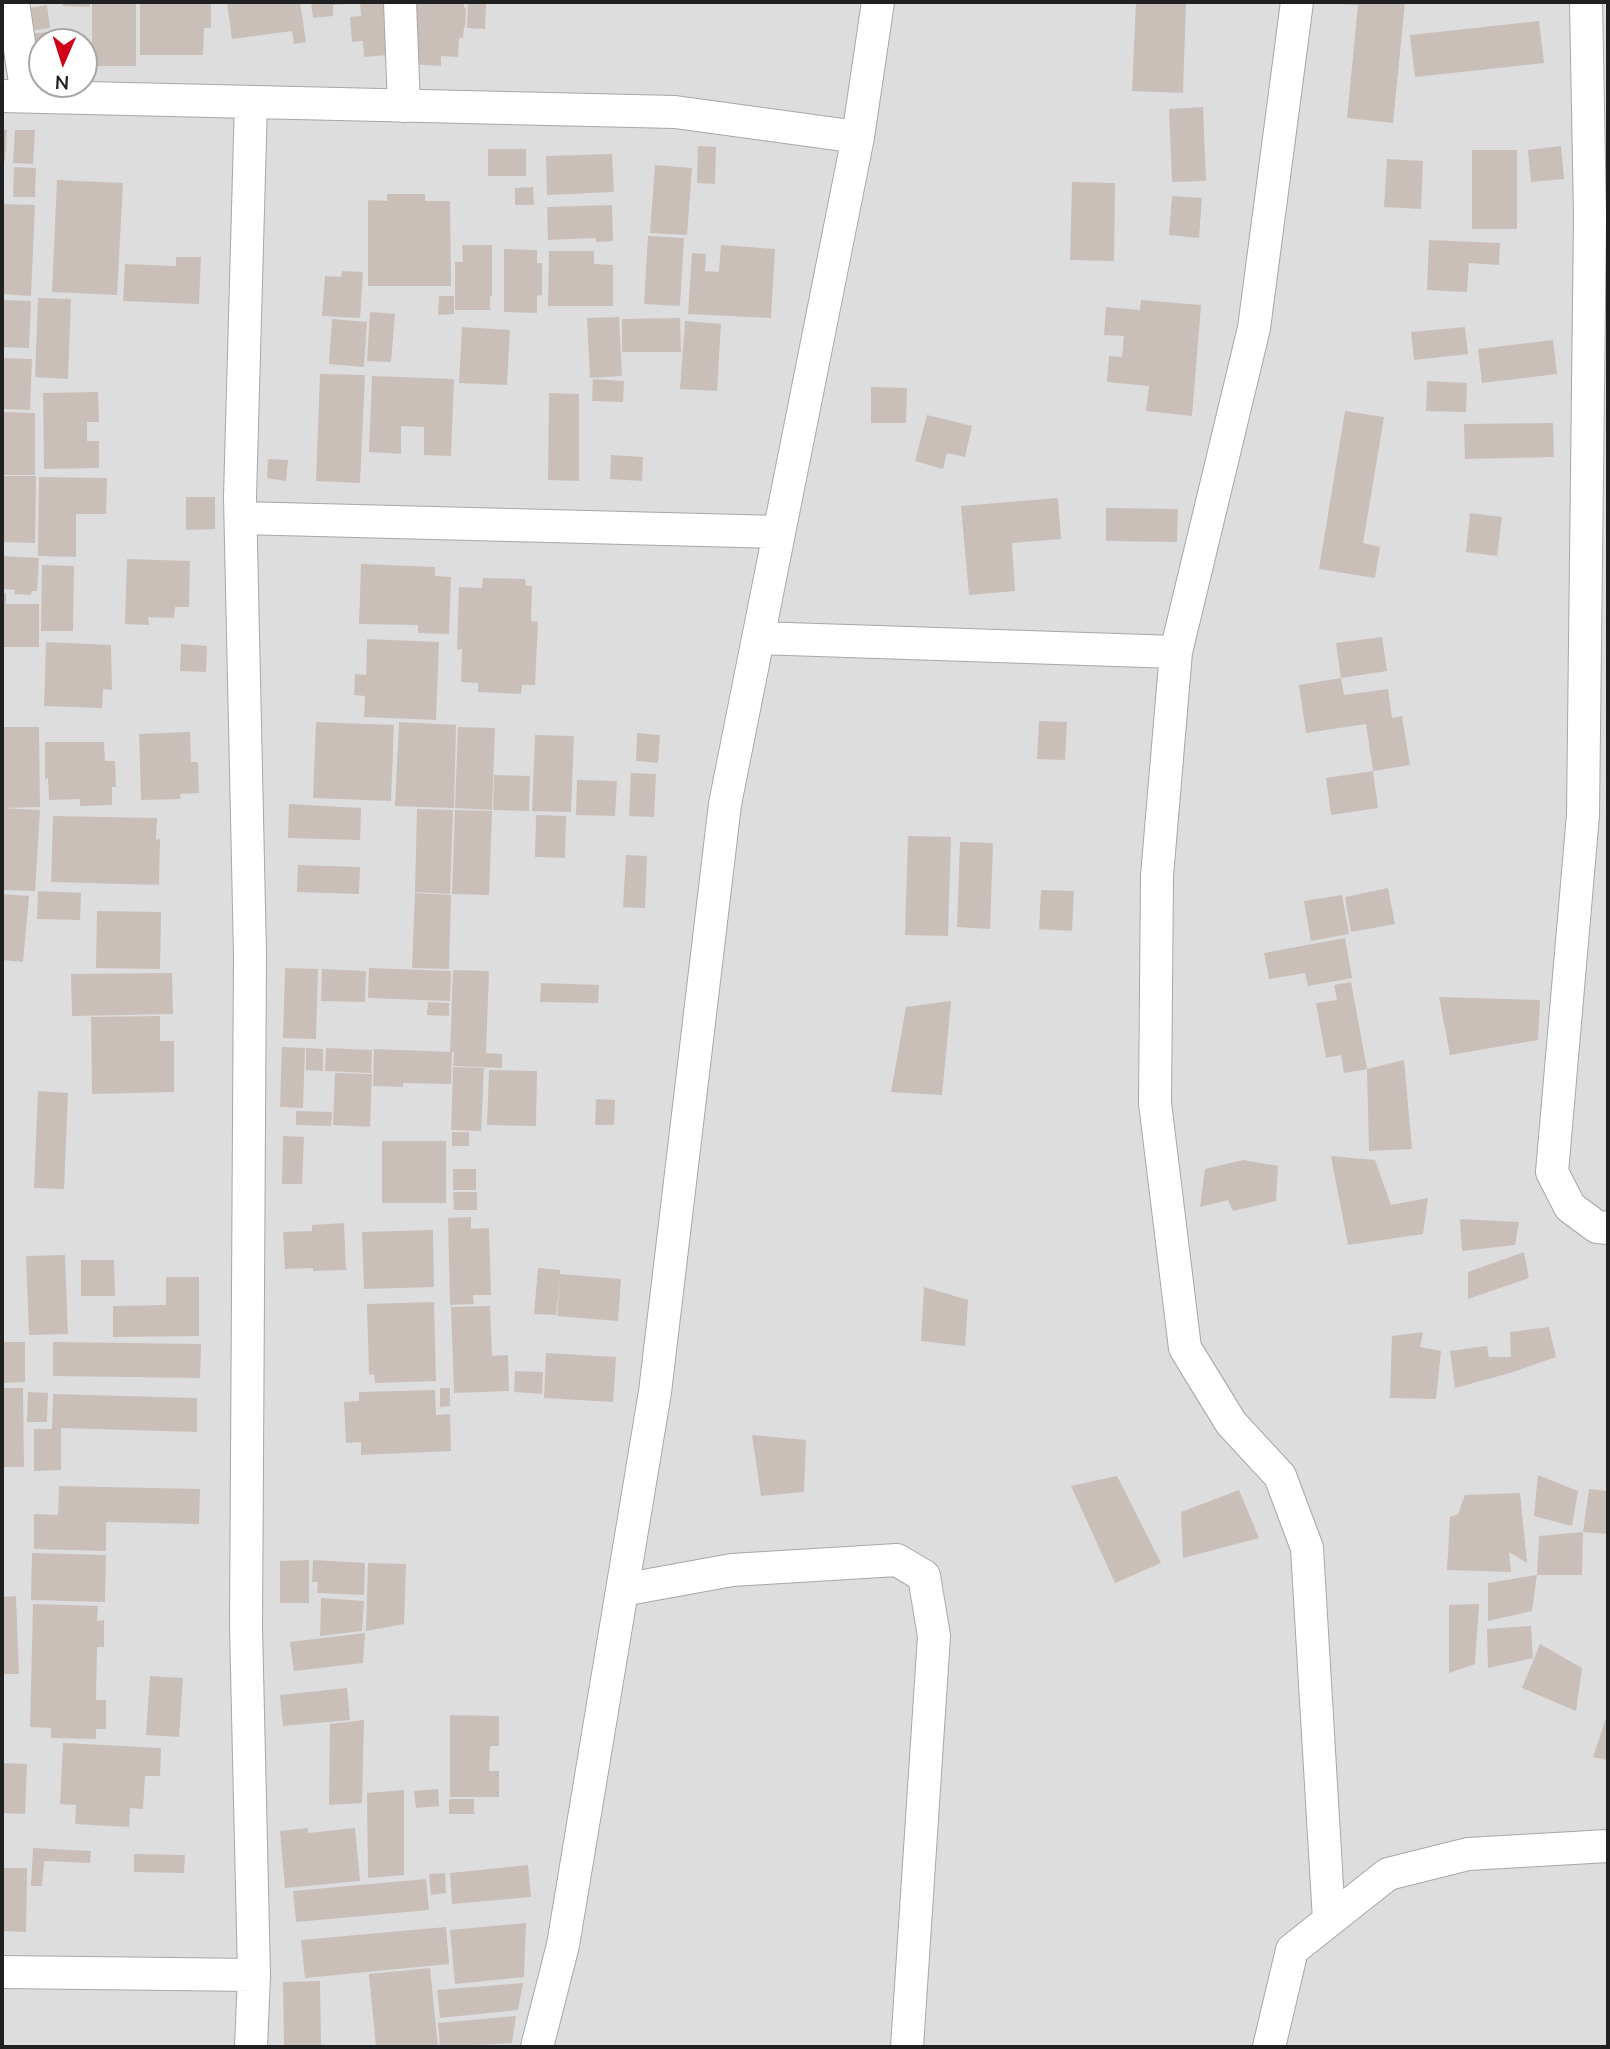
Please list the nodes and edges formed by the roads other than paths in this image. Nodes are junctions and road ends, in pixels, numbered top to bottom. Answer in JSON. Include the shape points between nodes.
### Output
{"nodes":[{"id":1,"x":13,"y":2,"type":"edge"},
{"id":2,"x":400,"y":2,"type":"edge"},
{"id":3,"x":878,"y":2,"type":"edge"},
{"id":4,"x":1297,"y":2,"type":"edge"},
{"id":5,"x":1586,"y":2,"type":"edge"},
{"id":6,"x":15,"y":96,"type":"edge"},
{"id":7,"x":251,"y":102,"type":"junction"},
{"id":8,"x":404,"y":106,"type":"junction"},
{"id":9,"x":858,"y":137,"type":"junction"},
{"id":10,"x":241,"y":518,"type":"junction"},
{"id":11,"x":779,"y":532,"type":"junction"},
{"id":12,"x":758,"y":638,"type":"junction"},
{"id":13,"x":1175,"y":652,"type":"junction"},
{"id":14,"x":1608,"y":1228,"type":"edge"},
{"id":15,"x":622,"y":1590,"type":"junction"},
{"id":16,"x":1608,"y":1846,"type":"edge"},
{"id":17,"x":1329,"y":1920,"type":"junction"},
{"id":18,"x":2,"y":1972,"type":"edge"},
{"id":19,"x":254,"y":1975,"type":"junction"},
{"id":20,"x":251,"y":2047,"type":"edge"},
{"id":21,"x":537,"y":2047,"type":"edge"},
{"id":22,"x":907,"y":2047,"type":"edge"},
{"id":23,"x":1269,"y":2047,"type":"edge"}],
"edges":[{"from":1,"to":6,"type":"street"},
{"from":2,"to":8,"type":"street"},
{"from":3,"to":9,"type":"street"},
{"from":4,"to":13,"type":"street","via":[[1254,328]]},
{"from":5,"to":14,"type":"street","via":[[1590,216],[1583,815],[1552,1172],[1570,1208],[1597,1227]]},
{"from":6,"to":7,"type":"street"},
{"from":7,"to":8,"type":"street"},
{"from":7,"to":10,"type":"street"},
{"from":8,"to":9,"type":"street","via":[[676,112]]},
{"from":9,"to":11,"type":"street"},
{"from":10,"to":11,"type":"street"},
{"from":10,"to":19,"type":"street","via":[[250,954],[246,1626]]},
{"from":11,"to":12,"type":"street"},
{"from":12,"to":13,"type":"street"},
{"from":12,"to":15,"type":"street","via":[[725,804],[655,1392]]},
{"from":13,"to":17,"type":"street","via":[[1157,876],[1155,1103],[1183,1334],[1185,1348],[1231,1423],[1280,1476],[1307,1548]]},
{"from":15,"to":21,"type":"street","via":[[563,1945]]},
{"from":15,"to":22,"type":"street","via":[[732,1570],[897,1560],[924,1576],[934,1636]]},
{"from":16,"to":17,"type":"street","via":[[1468,1854],[1388,1874]]},
{"from":17,"to":23,"type":"street","via":[[1292,1950]]},
{"from":18,"to":19,"type":"street"},
{"from":19,"to":20,"type":"street"}]}
